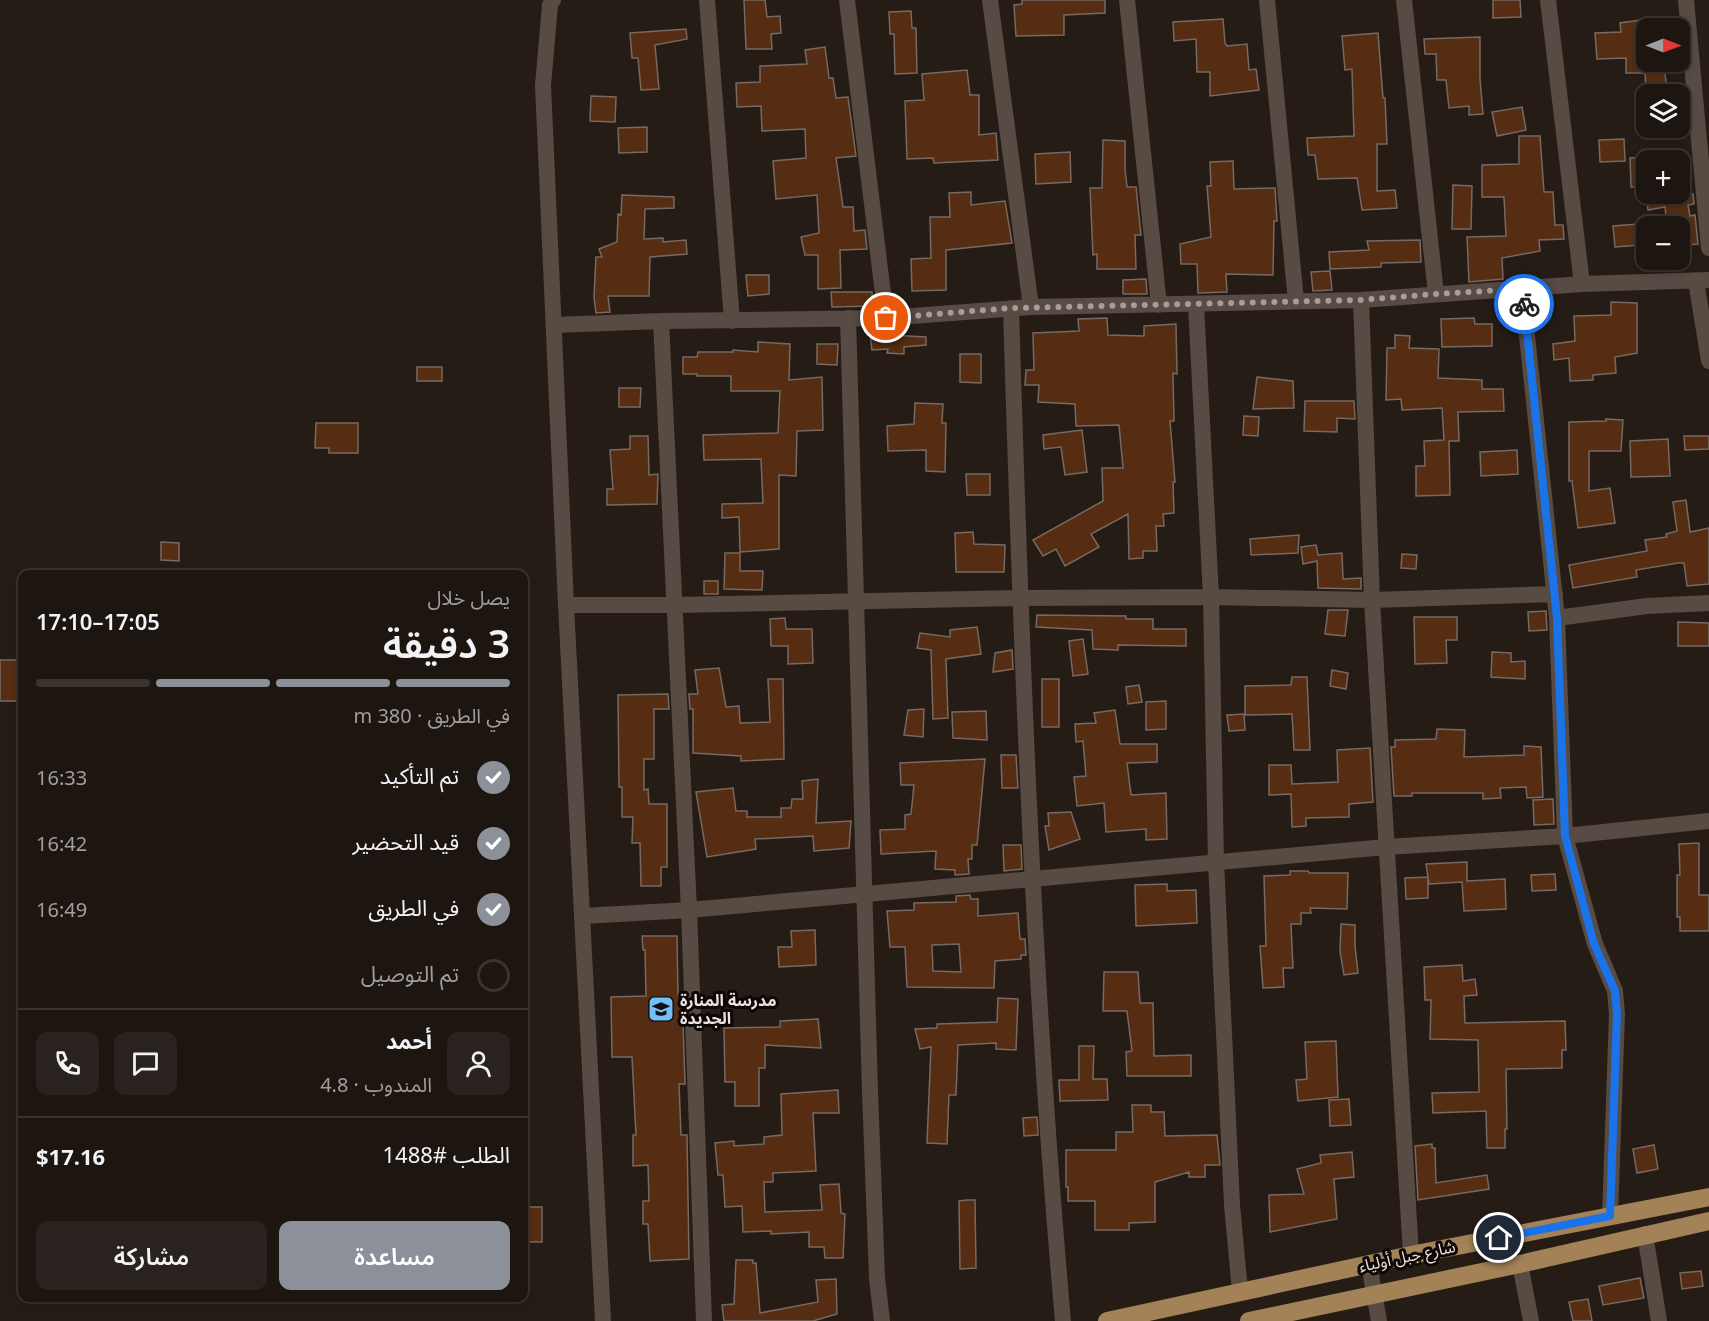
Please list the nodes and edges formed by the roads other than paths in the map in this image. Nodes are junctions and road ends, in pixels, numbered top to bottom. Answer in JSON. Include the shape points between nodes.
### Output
{"nodes":[{"id":1,"x":707,"y":0,"type":"edge"},
{"id":2,"x":847,"y":0,"type":"edge"},
{"id":3,"x":990,"y":0,"type":"edge"},
{"id":4,"x":1127,"y":0,"type":"edge"},
{"id":5,"x":1267,"y":0,"type":"edge"},
{"id":6,"x":1404,"y":0,"type":"edge"},
{"id":7,"x":1548,"y":0,"type":"edge"},
{"id":8,"x":1686,"y":0,"type":"edge"},
{"id":9,"x":550,"y":2,"type":"edge"},
{"id":10,"x":1709,"y":248,"type":"edge"},
{"id":11,"x":1702,"y":280,"type":"edge"},
{"id":12,"x":1582,"y":284,"type":"junction"},
{"id":13,"x":1522,"y":289,"type":"junction"},
{"id":14,"x":1436,"y":294,"type":"junction"},
{"id":15,"x":1360,"y":300,"type":"junction"},
{"id":16,"x":1296,"y":301,"type":"junction"},
{"id":17,"x":1159,"y":304,"type":"junction"},
{"id":18,"x":1196,"y":304,"type":"junction"},
{"id":19,"x":1031,"y":307,"type":"junction"},
{"id":20,"x":1011,"y":308,"type":"junction"},
{"id":21,"x":848,"y":318,"type":"junction"},
{"id":22,"x":886,"y":318,"type":"junction"},
{"id":23,"x":662,"y":321,"type":"junction"},
{"id":24,"x":732,"y":321,"type":"junction"},
{"id":25,"x":554,"y":325,"type":"junction"},
{"id":26,"x":1709,"y":361,"type":"edge"},
{"id":27,"x":1555,"y":594,"type":"junction"},
{"id":28,"x":1211,"y":597,"type":"junction"},
{"id":29,"x":1020,"y":598,"type":"junction"},
{"id":30,"x":855,"y":600,"type":"junction"},
{"id":31,"x":1372,"y":600,"type":"junction"},
{"id":32,"x":1709,"y":603,"type":"edge"},
{"id":33,"x":566,"y":605,"type":"junction"},
{"id":34,"x":674,"y":605,"type":"junction"},
{"id":35,"x":1557,"y":618,"type":"junction"},
{"id":36,"x":1709,"y":821,"type":"edge"},
{"id":37,"x":1565,"y":836,"type":"junction"},
{"id":38,"x":1386,"y":848,"type":"junction"},
{"id":39,"x":1216,"y":862,"type":"junction"},
{"id":40,"x":1033,"y":880,"type":"junction"},
{"id":41,"x":864,"y":895,"type":"junction"},
{"id":42,"x":689,"y":910,"type":"junction"},
{"id":43,"x":582,"y":916,"type":"junction"},
{"id":44,"x":1709,"y":1197,"type":"edge"},
{"id":45,"x":1610,"y":1216,"type":"junction"},
{"id":46,"x":1709,"y":1221,"type":"edge"},
{"id":47,"x":1646,"y":1234,"type":"junction"},
{"id":48,"x":1411,"y":1256,"type":"junction"},
{"id":49,"x":1369,"y":1264,"type":"junction"},
{"id":50,"x":1520,"y":1264,"type":"junction"},
{"id":51,"x":1240,"y":1291,"type":"junction"},
{"id":52,"x":1374,"y":1294,"type":"junction"},
{"id":53,"x":603,"y":1321,"type":"edge"},
{"id":54,"x":704,"y":1321,"type":"edge"},
{"id":55,"x":882,"y":1321,"type":"edge"},
{"id":56,"x":1063,"y":1321,"type":"edge"},
{"id":57,"x":1107,"y":1321,"type":"edge"},
{"id":58,"x":1249,"y":1321,"type":"edge"},
{"id":59,"x":1379,"y":1321,"type":"edge"},
{"id":60,"x":1531,"y":1321,"type":"edge"},
{"id":61,"x":1659,"y":1321,"type":"edge"}],
"edges":[{"from":1,"to":24,"type":"street"},
{"from":2,"to":22,"type":"street"},
{"from":3,"to":19,"type":"street"},
{"from":4,"to":17,"type":"street"},
{"from":5,"to":16,"type":"street"},
{"from":6,"to":14,"type":"street"},
{"from":7,"to":12,"type":"street"},
{"from":8,"to":10,"type":"street"},
{"from":9,"to":25,"type":"street","via":[[543,84]]},
{"from":11,"to":12,"type":"street"},
{"from":11,"to":26,"type":"street"},
{"from":12,"to":13,"type":"street"},
{"from":13,"to":14,"type":"street"},
{"from":13,"to":27,"type":"street"},
{"from":14,"to":15,"type":"street"},
{"from":15,"to":16,"type":"street"},
{"from":15,"to":31,"type":"street"},
{"from":16,"to":18,"type":"street"},
{"from":17,"to":18,"type":"street"},
{"from":17,"to":19,"type":"street"},
{"from":18,"to":28,"type":"street"},
{"from":19,"to":20,"type":"street"},
{"from":20,"to":22,"type":"street"},
{"from":20,"to":29,"type":"street"},
{"from":21,"to":22,"type":"street"},
{"from":21,"to":24,"type":"street"},
{"from":21,"to":30,"type":"street"},
{"from":23,"to":24,"type":"street"},
{"from":23,"to":25,"type":"street"},
{"from":23,"to":34,"type":"street"},
{"from":25,"to":33,"type":"street"},
{"from":27,"to":31,"type":"street"},
{"from":27,"to":35,"type":"street"},
{"from":28,"to":29,"type":"street"},
{"from":28,"to":31,"type":"street"},
{"from":28,"to":39,"type":"street"},
{"from":29,"to":30,"type":"street"},
{"from":29,"to":40,"type":"street"},
{"from":30,"to":34,"type":"street"},
{"from":30,"to":41,"type":"street"},
{"from":31,"to":38,"type":"street"},
{"from":32,"to":35,"type":"street","via":[[1647,606]]},
{"from":33,"to":34,"type":"street"},
{"from":33,"to":43,"type":"street"},
{"from":34,"to":42,"type":"street"},
{"from":35,"to":37,"type":"street"},
{"from":36,"to":37,"type":"street"},
{"from":37,"to":38,"type":"street"},
{"from":37,"to":45,"type":"street","via":[[1594,944],[1615,991]]},
{"from":38,"to":39,"type":"street"},
{"from":38,"to":48,"type":"street"},
{"from":39,"to":40,"type":"street"},
{"from":39,"to":51,"type":"street","via":[[1232,1205]]},
{"from":40,"to":41,"type":"street"},
{"from":40,"to":56,"type":"street"},
{"from":41,"to":42,"type":"street"},
{"from":41,"to":55,"type":"street","via":[[877,1278]]},
{"from":42,"to":43,"type":"street"},
{"from":42,"to":54,"type":"street"},
{"from":43,"to":53,"type":"street"},
{"from":44,"to":45,"type":"main road","name":"شارع جبل أولياء"},
{"from":45,"to":48,"type":"main road","name":"شارع جبل أولياء"},
{"from":46,"to":47,"type":"main road","name":"شارع جبل أولياء"},
{"from":47,"to":50,"type":"main road","name":"شارع جبل أولياء"},
{"from":47,"to":61,"type":"street"},
{"from":48,"to":49,"type":"main road","name":"شارع جبل أولياء"},
{"from":49,"to":51,"type":"main road","name":"شارع جبل أولياء"},
{"from":49,"to":52,"type":"street"},
{"from":50,"to":52,"type":"main road","name":"شارع جبل أولياء"},
{"from":50,"to":60,"type":"street"},
{"from":51,"to":57,"type":"main road","name":"شارع جبل أولياء"},
{"from":52,"to":58,"type":"main road","name":"شارع جبل أولياء"},
{"from":52,"to":59,"type":"street"}]}
